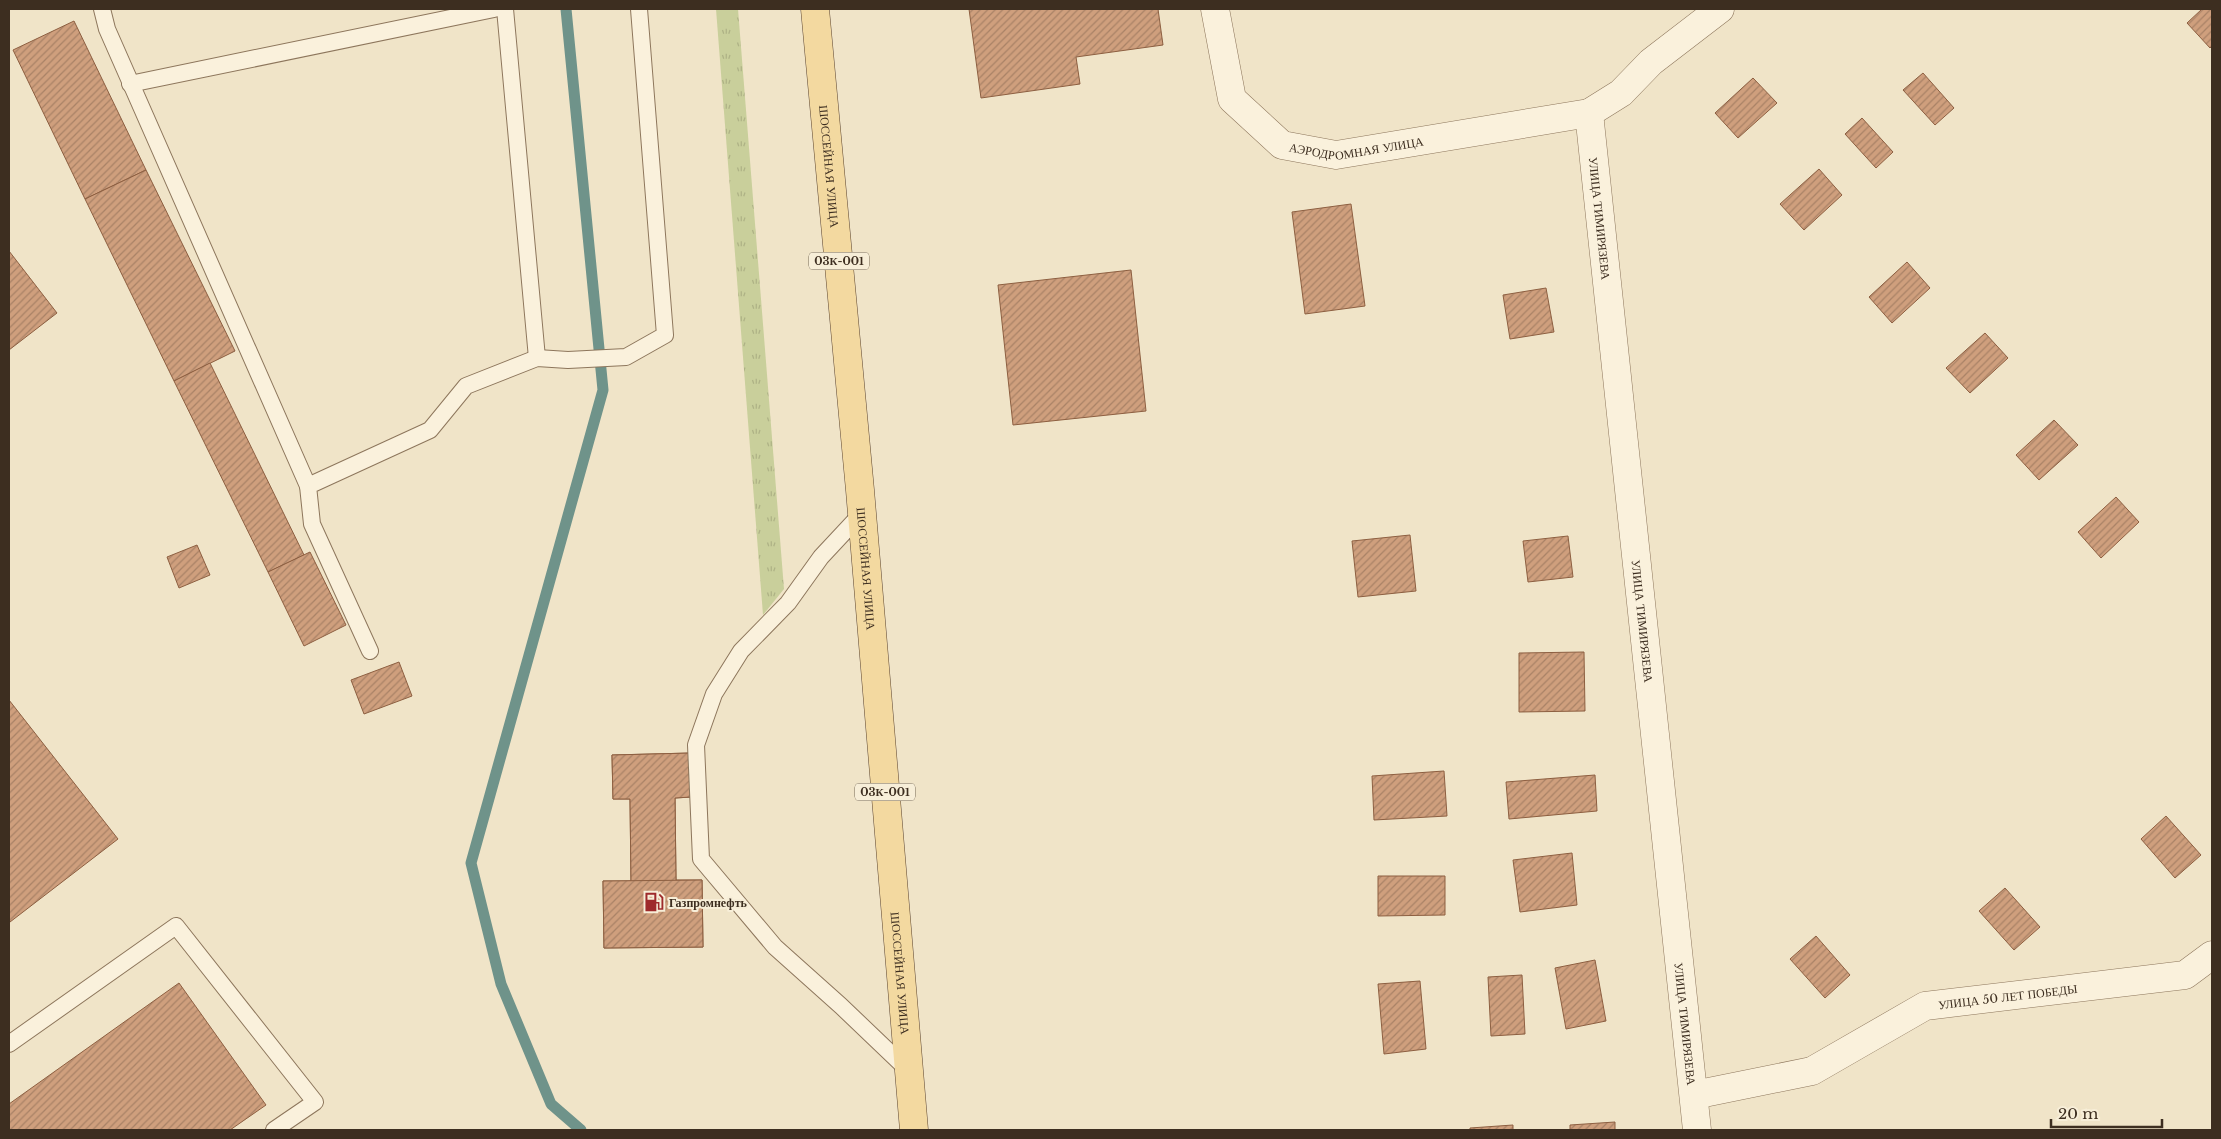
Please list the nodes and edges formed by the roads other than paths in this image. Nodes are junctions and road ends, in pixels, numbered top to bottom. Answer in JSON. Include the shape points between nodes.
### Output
{"nodes":[{"id":1,"x":102,"y":9,"type":"edge"},
{"id":2,"x":494,"y":9,"type":"edge"},
{"id":3,"x":505,"y":9,"type":"edge"},
{"id":4,"x":639,"y":9,"type":"edge"},
{"id":5,"x":816,"y":9,"type":"edge"},
{"id":6,"x":1215,"y":9,"type":"edge"},
{"id":7,"x":1720,"y":9,"type":"edge"},
{"id":8,"x":130,"y":84,"type":"junction"},
{"id":9,"x":1589,"y":113,"type":"junction"},
{"id":10,"x":537,"y":358,"type":"junction"},
{"id":11,"x":308,"y":486,"type":"junction"},
{"id":12,"x":862,"y":513,"type":"junction"},
{"id":13,"x":370,"y":651,"type":"dead end"},
{"id":14,"x":2212,"y":955,"type":"edge"},
{"id":15,"x":9,"y":1044,"type":"edge"},
{"id":16,"x":909,"y":1071,"type":"junction"},
{"id":17,"x":1694,"y":1095,"type":"junction"},
{"id":18,"x":274,"y":1130,"type":"edge"},
{"id":19,"x":914,"y":1130,"type":"edge"},
{"id":20,"x":1697,"y":1130,"type":"edge"}],
"edges":[{"from":1,"to":8,"type":"lane","via":[[106,30]]},
{"from":2,"to":8,"type":"lane"},
{"from":3,"to":10,"type":"lane"},
{"from":4,"to":10,"type":"lane","via":[[664,334],[626,356],[568,360]]},
{"from":5,"to":12,"type":"main road","name":"ШОССЕЙНАЯ УЛИЦА","number":"03К-001"},
{"from":6,"to":9,"type":"street","name":"АЭРОДРОМНАЯ УЛИЦА","via":[[1232,99],[1282,145],[1336,155]]},
{"from":7,"to":9,"type":"street","via":[[1651,62],[1621,94]]},
{"from":8,"to":11,"type":"lane"},
{"from":9,"to":17,"type":"street","name":"УЛИЦА ТИМИРЯЗЕВА"},
{"from":10,"to":11,"type":"lane","via":[[466,386],[430,430]]},
{"from":11,"to":13,"type":"lane","via":[[312,524]]},
{"from":12,"to":16,"type":"main road","name":"ШОССЕЙНАЯ УЛИЦА","number":"03К-001"},
{"from":12,"to":16,"type":"lane","via":[[821,557],[788,603],[741,651],[714,694],[696,745],[701,859],[775,947]]},
{"from":14,"to":17,"type":"street","name":"УЛИЦА 50 ЛЕТ ПОБЕДЫ","via":[[2186,975],[1925,1006],[1812,1071]]},
{"from":15,"to":18,"type":"lane","via":[[176,926],[315,1102]]},
{"from":16,"to":19,"type":"main road","name":"ШОССЕЙНАЯ УЛИЦА","number":"03К-001"},
{"from":17,"to":20,"type":"street","name":"УЛИЦА ТИМИРЯЗЕВА"}]}
